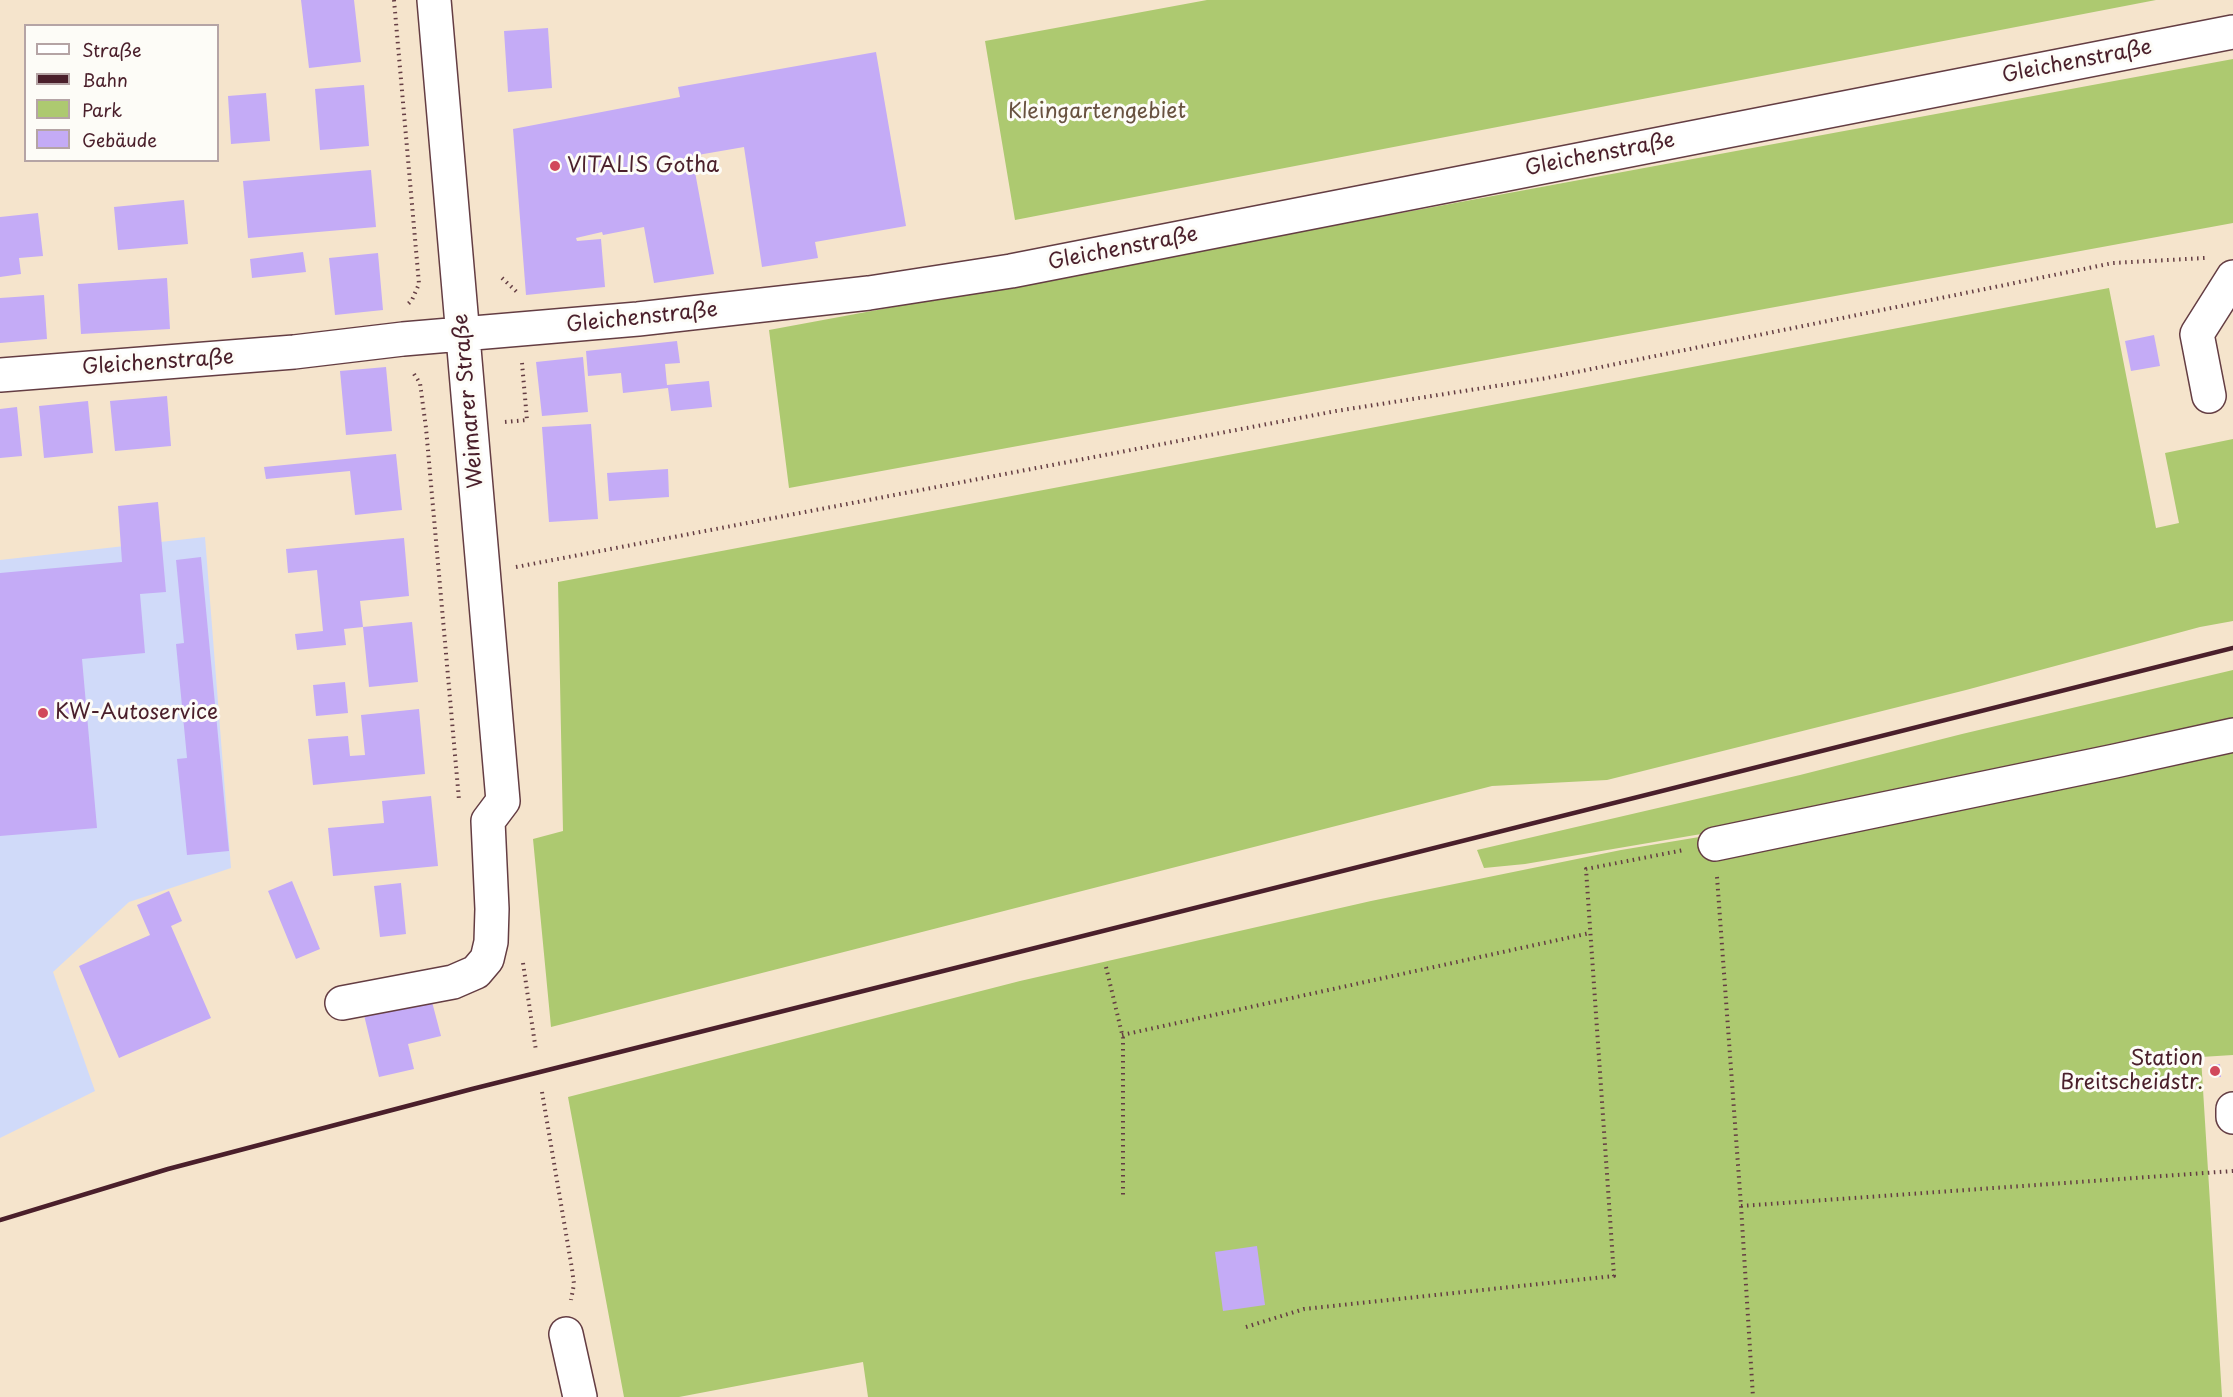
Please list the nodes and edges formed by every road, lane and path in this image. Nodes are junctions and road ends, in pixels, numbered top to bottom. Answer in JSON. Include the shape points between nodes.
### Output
{"nodes":[{"id":1,"x":394,"y":0,"type":"edge"},
{"id":2,"x":434,"y":0,"type":"edge"},
{"id":3,"x":2233,"y":32,"type":"edge"},
{"id":4,"x":2222,"y":268,"type":"edge"},
{"id":5,"x":404,"y":307,"type":"dead end"},
{"id":6,"x":463,"y":334,"type":"junction"},
{"id":7,"x":411,"y":370,"type":"dead end"},
{"id":8,"x":0,"y":375,"type":"edge"},
{"id":9,"x":2209,"y":396,"type":"dead end"},
{"id":10,"x":483,"y":573,"type":"junction"},
{"id":11,"x":2233,"y":735,"type":"edge"},
{"id":12,"x":459,"y":806,"type":"dead end"},
{"id":13,"x":1715,"y":844,"type":"junction"},
{"id":14,"x":1590,"y":933,"type":"junction"},
{"id":15,"x":1106,"y":967,"type":"dead end"},
{"id":16,"x":342,"y":1003,"type":"dead end"},
{"id":17,"x":1122,"y":1035,"type":"junction"},
{"id":18,"x":542,"y":1092,"type":"dead end"},
{"id":19,"x":2233,"y":1110,"type":"edge"},
{"id":20,"x":2233,"y":1117,"type":"edge"},
{"id":21,"x":2233,"y":1171,"type":"edge"},
{"id":22,"x":1124,"y":1196,"type":"dead end"},
{"id":23,"x":1741,"y":1206,"type":"junction"},
{"id":24,"x":1246,"y":1327,"type":"dead end"},
{"id":25,"x":566,"y":1334,"type":"joint"},
{"id":26,"x":580,"y":1397,"type":"edge"},
{"id":27,"x":1752,"y":1397,"type":"edge"}],
"edges":[{"from":1,"to":5,"type":"path","via":[[419,284]]},
{"from":2,"to":6,"type":"street","name":"Weimarer Straße"},
{"from":3,"to":6,"type":"street","name":"Gleichenstraße","via":[[1011,271],[846,296]]},
{"from":4,"to":9,"type":"street","via":[[2197,334]]},
{"from":4,"to":10,"type":"path","via":[[2113,263],[1547,378],[1336,411]]},
{"from":6,"to":8,"type":"street","name":"Gleichenstraße","via":[[204,360]]},
{"from":6,"to":10,"type":"street","name":"Weimarer Straße"},
{"from":7,"to":12,"type":"path","via":[[420,383],[426,428]]},
{"from":10,"to":16,"type":"street","name":"Weimarer Straße","via":[[503,801],[488,821],[492,909],[487,959],[476,972],[453,982]]},
{"from":11,"to":13,"type":"street"},
{"from":13,"to":14,"type":"path","via":[[1586,869]]},
{"from":13,"to":23,"type":"path"},
{"from":14,"to":17,"type":"path"},
{"from":14,"to":24,"type":"path","via":[[1614,1276],[1304,1310]]},
{"from":15,"to":17,"type":"path"},
{"from":17,"to":22,"type":"path"},
{"from":18,"to":25,"type":"path","via":[[574,1284]]},
{"from":19,"to":20,"type":"street"},
{"from":21,"to":23,"type":"path"},
{"from":23,"to":27,"type":"path"},
{"from":25,"to":26,"type":"street"}]}
